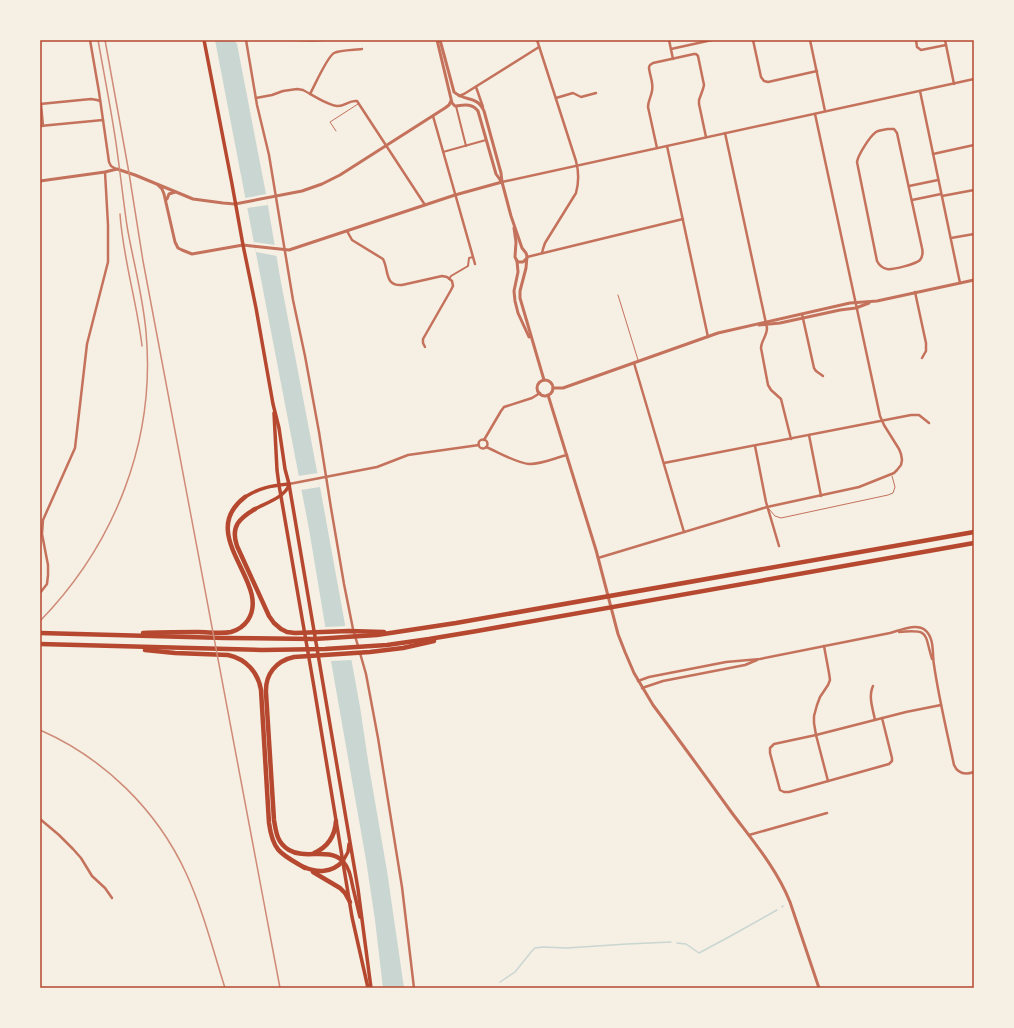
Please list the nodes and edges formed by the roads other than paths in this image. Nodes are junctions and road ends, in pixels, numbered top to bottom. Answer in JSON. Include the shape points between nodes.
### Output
{"nodes":[{"id":1,"x":90,"y":40,"type":"edge"},
{"id":2,"x":204,"y":40,"type":"edge"},
{"id":3,"x":246,"y":40,"type":"edge"},
{"id":4,"x":437,"y":40,"type":"edge"},
{"id":5,"x":440,"y":40,"type":"edge"},
{"id":6,"x":537,"y":40,"type":"edge"},
{"id":7,"x":669,"y":40,"type":"edge"},
{"id":8,"x":712,"y":40,"type":"edge"},
{"id":9,"x":753,"y":40,"type":"edge"},
{"id":10,"x":810,"y":40,"type":"edge"},
{"id":11,"x":916,"y":40,"type":"edge"},
{"id":12,"x":945,"y":40,"type":"edge"},
{"id":13,"x":946,"y":45,"type":"junction"},
{"id":14,"x":539,"y":47,"type":"junction"},
{"id":15,"x":362,"y":49,"type":"dead end"},
{"id":16,"x":671,"y":49,"type":"junction"},
{"id":17,"x":673,"y":59,"type":"junction"},
{"id":18,"x":817,"y":71,"type":"junction"},
{"id":19,"x":974,"y":79,"type":"edge"},
{"id":20,"x":954,"y":84,"type":"junction"},
{"id":21,"x":476,"y":87,"type":"junction"},
{"id":22,"x":920,"y":91,"type":"junction"},
{"id":23,"x":596,"y":93,"type":"dead end"},
{"id":24,"x":310,"y":94,"type":"junction"},
{"id":25,"x":459,"y":96,"type":"junction"},
{"id":26,"x":256,"y":98,"type":"junction"},
{"id":27,"x":556,"y":98,"type":"junction"},
{"id":28,"x":451,"y":101,"type":"junction"},
{"id":29,"x":100,"y":102,"type":"junction"},
{"id":30,"x":41,"y":104,"type":"edge"},
{"id":31,"x":358,"y":104,"type":"junction"},
{"id":32,"x":460,"y":105,"type":"junction"},
{"id":33,"x":456,"y":106,"type":"junction"},
{"id":34,"x":484,"y":111,"type":"junction"},
{"id":35,"x":825,"y":112,"type":"junction"},
{"id":36,"x":815,"y":114,"type":"junction"},
{"id":37,"x":433,"y":116,"type":"junction"},
{"id":38,"x":103,"y":120,"type":"junction"},
{"id":39,"x":42,"y":126,"type":"edge"},
{"id":40,"x":336,"y":131,"type":"dead end"},
{"id":41,"x":725,"y":133,"type":"junction"},
{"id":42,"x":706,"y":137,"type":"junction"},
{"id":43,"x":486,"y":140,"type":"junction"},
{"id":44,"x":386,"y":145,"type":"junction"},
{"id":45,"x":974,"y":145,"type":"edge"},
{"id":46,"x":466,"y":146,"type":"junction"},
{"id":47,"x":667,"y":146,"type":"junction"},
{"id":48,"x":657,"y":148,"type":"junction"},
{"id":49,"x":443,"y":152,"type":"junction"},
{"id":50,"x":933,"y":154,"type":"junction"},
{"id":51,"x":110,"y":163,"type":"junction"},
{"id":52,"x":577,"y":165,"type":"junction"},
{"id":53,"x":117,"y":169,"type":"junction"},
{"id":54,"x":107,"y":172,"type":"junction"},
{"id":55,"x":938,"y":180,"type":"junction"},
{"id":56,"x":40,"y":181,"type":"edge"},
{"id":57,"x":502,"y":182,"type":"junction"},
{"id":58,"x":156,"y":184,"type":"junction"},
{"id":59,"x":909,"y":186,"type":"junction"},
{"id":60,"x":974,"y":190,"type":"edge"},
{"id":61,"x":175,"y":192,"type":"junction"},
{"id":62,"x":455,"y":195,"type":"junction"},
{"id":63,"x":942,"y":195,"type":"junction"},
{"id":64,"x":275,"y":196,"type":"junction"},
{"id":65,"x":912,"y":200,"type":"junction"},
{"id":66,"x":166,"y":203,"type":"junction"},
{"id":67,"x":235,"y":204,"type":"junction"},
{"id":68,"x":425,"y":205,"type":"junction"},
{"id":69,"x":512,"y":216,"type":"junction"},
{"id":70,"x":683,"y":219,"type":"junction"},
{"id":71,"x":347,"y":231,"type":"junction"},
{"id":72,"x":974,"y":234,"type":"edge"},
{"id":73,"x":951,"y":238,"type":"junction"},
{"id":74,"x":243,"y":244,"type":"junction"},
{"id":75,"x":284,"y":250,"type":"junction"},
{"id":76,"x":524,"y":251,"type":"junction"},
{"id":77,"x":516,"y":253,"type":"junction"},
{"id":78,"x":542,"y":253,"type":"junction"},
{"id":79,"x":473,"y":257,"type":"junction"},
{"id":80,"x":527,"y":257,"type":"junction"},
{"id":81,"x":517,"y":261,"type":"junction"},
{"id":82,"x":475,"y":264,"type":"dead end"},
{"id":83,"x":449,"y":279,"type":"junction"},
{"id":84,"x":974,"y":280,"type":"edge"},
{"id":85,"x":960,"y":283,"type":"junction"},
{"id":86,"x":915,"y":292,"type":"junction"},
{"id":87,"x":618,"y":295,"type":"dead end"},
{"id":88,"x":877,"y":301,"type":"junction"},
{"id":89,"x":855,"y":303,"type":"junction"},
{"id":90,"x":856,"y":308,"type":"junction"},
{"id":91,"x":803,"y":316,"type":"junction"},
{"id":92,"x":766,"y":323,"type":"junction"},
{"id":93,"x":708,"y":337,"type":"junction"},
{"id":94,"x":425,"y":347,"type":"dead end"},
{"id":95,"x":534,"y":348,"type":"junction"},
{"id":96,"x":922,"y":358,"type":"dead end"},
{"id":97,"x":639,"y":361,"type":"junction"},
{"id":98,"x":634,"y":363,"type":"junction"},
{"id":99,"x":823,"y":376,"type":"dead end"},
{"id":100,"x":544,"y":380,"type":"junction"},
{"id":101,"x":553,"y":388,"type":"junction"},
{"id":102,"x":540,"y":393,"type":"junction"},
{"id":103,"x":548,"y":395,"type":"junction"},
{"id":104,"x":273,"y":404,"type":"junction"},
{"id":105,"x":882,"y":421,"type":"junction"},
{"id":106,"x":929,"y":423,"type":"dead end"},
{"id":107,"x":809,"y":435,"type":"junction"},
{"id":108,"x":791,"y":439,"type":"junction"},
{"id":109,"x":484,"y":440,"type":"junction"},
{"id":110,"x":479,"y":445,"type":"junction"},
{"id":111,"x":755,"y":446,"type":"junction"},
{"id":112,"x":486,"y":447,"type":"junction"},
{"id":113,"x":567,"y":455,"type":"junction"},
{"id":114,"x":664,"y":464,"type":"junction"},
{"id":115,"x":891,"y":474,"type":"junction"},
{"id":116,"x":326,"y":478,"type":"junction"},
{"id":117,"x":289,"y":484,"type":"junction"},
{"id":118,"x":279,"y":485,"type":"junction"},
{"id":119,"x":280,"y":495,"type":"junction"},
{"id":120,"x":821,"y":496,"type":"junction"},
{"id":121,"x":245,"y":497,"type":"joint"},
{"id":122,"x":767,"y":507,"type":"junction"},
{"id":123,"x":255,"y":509,"type":"joint"},
{"id":124,"x":684,"y":532,"type":"junction"},
{"id":125,"x":974,"y":532,"type":"edge"},
{"id":126,"x":974,"y":543,"type":"edge"},
{"id":127,"x":779,"y":546,"type":"dead end"},
{"id":128,"x":598,"y":558,"type":"junction"},
{"id":129,"x":40,"y":593,"type":"edge"},
{"id":130,"x":477,"y":631,"type":"junction"},
{"id":131,"x":40,"y":632,"type":"edge"},
{"id":132,"x":890,"y":633,"type":"junction"},
{"id":133,"x":368,"y":634,"type":"junction"},
{"id":134,"x":113,"y":635,"type":"junction"},
{"id":135,"x":40,"y":645,"type":"edge"},
{"id":136,"x":114,"y":646,"type":"junction"},
{"id":137,"x":824,"y":646,"type":"junction"},
{"id":138,"x":760,"y":659,"type":"junction"},
{"id":139,"x":934,"y":665,"type":"junction"},
{"id":140,"x":638,"y":681,"type":"junction"},
{"id":141,"x":873,"y":686,"type":"dead end"},
{"id":142,"x":642,"y":688,"type":"junction"},
{"id":143,"x":942,"y":705,"type":"junction"},
{"id":144,"x":882,"y":718,"type":"junction"},
{"id":145,"x":875,"y":720,"type":"junction"},
{"id":146,"x":816,"y":735,"type":"junction"},
{"id":147,"x":974,"y":772,"type":"edge"},
{"id":148,"x":828,"y":781,"type":"junction"},
{"id":149,"x":827,"y":813,"type":"dead end"},
{"id":150,"x":40,"y":819,"type":"edge"},
{"id":151,"x":336,"y":821,"type":"junction"},
{"id":152,"x":749,"y":835,"type":"junction"},
{"id":153,"x":349,"y":836,"type":"junction"},
{"id":154,"x":308,"y":854,"type":"junction"},
{"id":155,"x":343,"y":861,"type":"junction"},
{"id":156,"x":304,"y":867,"type":"junction"},
{"id":157,"x":112,"y":898,"type":"dead end"},
{"id":158,"x":350,"y":902,"type":"junction"},
{"id":159,"x":365,"y":934,"type":"junction"},
{"id":160,"x":368,"y":988,"type":"edge"},
{"id":161,"x":372,"y":988,"type":"edge"},
{"id":162,"x":414,"y":988,"type":"edge"},
{"id":163,"x":818,"y":988,"type":"edge"}],
"edges":[{"from":1,"to":29,"type":"street"},
{"from":2,"to":67,"type":"main road"},
{"from":3,"to":26,"type":"street"},
{"from":4,"to":28,"type":"street"},
{"from":5,"to":25,"type":"street","via":[[453,90]]},
{"from":6,"to":14,"type":"street"},
{"from":7,"to":16,"type":"street"},
{"from":8,"to":16,"type":"street"},
{"from":9,"to":18,"type":"street","via":[[764,81]]},
{"from":10,"to":18,"type":"street"},
{"from":11,"to":13,"type":"street","via":[[917,47],[921,50]]},
{"from":12,"to":13,"type":"street"},
{"from":13,"to":20,"type":"street"},
{"from":14,"to":21,"type":"street"},
{"from":14,"to":27,"type":"street"},
{"from":15,"to":24,"type":"street","via":[[332,55]]},
{"from":16,"to":17,"type":"street"},
{"from":17,"to":42,"type":"street","via":[[694,54],[698,56],[704,87],[699,104]]},
{"from":17,"to":48,"type":"street","via":[[653,63],[649,67],[653,89],[648,107]]},
{"from":18,"to":35,"type":"street"},
{"from":19,"to":20,"type":"street"},
{"from":20,"to":22,"type":"street"},
{"from":21,"to":25,"type":"street"},
{"from":21,"to":34,"type":"street"},
{"from":22,"to":35,"type":"street"},
{"from":22,"to":50,"type":"street"},
{"from":23,"to":27,"type":"street","via":[[580,97],[571,93]]},
{"from":24,"to":26,"type":"street","via":[[297,89]]},
{"from":24,"to":31,"type":"street","via":[[336,106],[353,101]]},
{"from":25,"to":28,"type":"street","via":[[453,96]]},
{"from":25,"to":32,"type":"street","via":[[462,101]]},
{"from":25,"to":34,"type":"street","via":[[476,101]]},
{"from":26,"to":64,"type":"street"},
{"from":27,"to":52,"type":"street"},
{"from":28,"to":33,"type":"street"},
{"from":28,"to":37,"type":"street"},
{"from":29,"to":30,"type":"street","via":[[91,99]]},
{"from":29,"to":38,"type":"street"},
{"from":30,"to":39,"type":"street"},
{"from":31,"to":40,"type":"lane","via":[[330,122]]},
{"from":31,"to":44,"type":"street"},
{"from":32,"to":33,"type":"street"},
{"from":32,"to":43,"type":"street","via":[[475,107],[480,115]]},
{"from":33,"to":46,"type":"street"},
{"from":34,"to":57,"type":"street"},
{"from":35,"to":36,"type":"street"},
{"from":36,"to":41,"type":"street"},
{"from":36,"to":89,"type":"street"},
{"from":37,"to":44,"type":"street"},
{"from":37,"to":49,"type":"street"},
{"from":38,"to":39,"type":"street"},
{"from":38,"to":51,"type":"street"},
{"from":41,"to":42,"type":"street"},
{"from":41,"to":92,"type":"street"},
{"from":42,"to":47,"type":"street"},
{"from":43,"to":46,"type":"street"},
{"from":43,"to":57,"type":"street","via":[[497,176]]},
{"from":44,"to":64,"type":"street","via":[[322,184]]},
{"from":44,"to":68,"type":"street"},
{"from":45,"to":50,"type":"street"},
{"from":46,"to":49,"type":"street"},
{"from":47,"to":48,"type":"street"},
{"from":47,"to":70,"type":"street"},
{"from":48,"to":52,"type":"street"},
{"from":49,"to":62,"type":"street"},
{"from":50,"to":55,"type":"street"},
{"from":51,"to":53,"type":"street"},
{"from":51,"to":54,"type":"street"},
{"from":52,"to":57,"type":"street"},
{"from":52,"to":78,"type":"street","via":[[576,192],[546,241]]},
{"from":53,"to":54,"type":"street"},
{"from":53,"to":58,"type":"street"},
{"from":54,"to":56,"type":"street"},
{"from":54,"to":129,"type":"street","via":[[108,262],[87,344],[75,448],[43,520],[42,534],[48,575],[47,584]]},
{"from":55,"to":59,"type":"street"},
{"from":55,"to":63,"type":"street"},
{"from":57,"to":62,"type":"street"},
{"from":57,"to":69,"type":"street"},
{"from":58,"to":61,"type":"street"},
{"from":58,"to":66,"type":"street","via":[[163,191]]},
{"from":59,"to":65,"type":"street"},
{"from":59,"to":65,"type":"street","via":[[896,132],[890,129],[873,134],[857,162],[877,261],[884,268],[914,264],[922,257]]},
{"from":60,"to":63,"type":"street"},
{"from":61,"to":66,"type":"street","via":[[169,194]]},
{"from":61,"to":67,"type":"street","via":[[196,200]]},
{"from":62,"to":68,"type":"street"},
{"from":62,"to":79,"type":"street"},
{"from":63,"to":65,"type":"street"},
{"from":63,"to":73,"type":"street"},
{"from":64,"to":67,"type":"street"},
{"from":64,"to":75,"type":"street"},
{"from":66,"to":74,"type":"street","via":[[174,241],[178,248],[194,254]]},
{"from":67,"to":74,"type":"main road"},
{"from":68,"to":71,"type":"street"},
{"from":69,"to":76,"type":"street"},
{"from":69,"to":77,"type":"street"},
{"from":70,"to":78,"type":"street"},
{"from":70,"to":93,"type":"street"},
{"from":71,"to":75,"type":"street","via":[[291,250]]},
{"from":71,"to":83,"type":"street","via":[[352,240],[383,259],[390,281],[394,284],[441,276]]},
{"from":72,"to":73,"type":"street"},
{"from":73,"to":85,"type":"street"},
{"from":74,"to":75,"type":"street"},
{"from":74,"to":104,"type":"main road"},
{"from":75,"to":116,"type":"street"},
{"from":76,"to":77,"type":"street","via":[[519,250]]},
{"from":76,"to":80,"type":"street"},
{"from":77,"to":81,"type":"street"},
{"from":78,"to":80,"type":"street"},
{"from":79,"to":82,"type":"street"},
{"from":79,"to":83,"type":"street","via":[[469,258],[468,266]]},
{"from":80,"to":81,"type":"street","via":[[522,262]]},
{"from":80,"to":95,"type":"street","via":[[519,294]]},
{"from":81,"to":95,"type":"street","via":[[515,304]]},
{"from":83,"to":94,"type":"street","via":[[452,287],[423,339]]},
{"from":84,"to":85,"type":"street"},
{"from":85,"to":86,"type":"street"},
{"from":86,"to":88,"type":"street"},
{"from":86,"to":96,"type":"street","via":[[926,343],[926,351]]},
{"from":87,"to":97,"type":"lane"},
{"from":88,"to":89,"type":"street"},
{"from":88,"to":90,"type":"street"},
{"from":89,"to":90,"type":"street"},
{"from":89,"to":91,"type":"street"},
{"from":90,"to":91,"type":"street"},
{"from":90,"to":105,"type":"street"},
{"from":91,"to":92,"type":"street"},
{"from":91,"to":99,"type":"street","via":[[814,368]]},
{"from":92,"to":93,"type":"street"},
{"from":92,"to":108,"type":"street","via":[[767,333],[761,348],[768,385],[782,399]]},
{"from":93,"to":97,"type":"street"},
{"from":95,"to":100,"type":"street"},
{"from":97,"to":98,"type":"street"},
{"from":98,"to":101,"type":"street","via":[[563,388]]},
{"from":98,"to":114,"type":"street"},
{"from":100,"to":101,"type":"street","via":[[551,382]]},
{"from":100,"to":102,"type":"street","via":[[538,386]]},
{"from":101,"to":103,"type":"street"},
{"from":102,"to":103,"type":"street"},
{"from":102,"to":109,"type":"street","via":[[504,407]]},
{"from":103,"to":113,"type":"street"},
{"from":104,"to":117,"type":"main road","via":[[280,428]]},
{"from":104,"to":118,"type":"main road"},
{"from":105,"to":106,"type":"street","via":[[917,415]]},
{"from":105,"to":107,"type":"street"},
{"from":105,"to":115,"type":"street","via":[[900,449],[902,458],[900,466]]},
{"from":107,"to":108,"type":"street"},
{"from":107,"to":120,"type":"street"},
{"from":108,"to":111,"type":"street"},
{"from":109,"to":110,"type":"street","via":[[480,441]]},
{"from":109,"to":112,"type":"street","via":[[487,443]]},
{"from":110,"to":112,"type":"street","via":[[482,448]]},
{"from":110,"to":116,"type":"street","via":[[408,455],[377,467]]},
{"from":111,"to":114,"type":"street"},
{"from":111,"to":122,"type":"street"},
{"from":112,"to":113,"type":"street","via":[[529,464]]},
{"from":113,"to":128,"type":"street"},
{"from":114,"to":124,"type":"street"},
{"from":115,"to":120,"type":"street","via":[[859,487]]},
{"from":115,"to":122,"type":"lane","via":[[895,487],[893,493],[888,495],[781,518],[775,516]]},
{"from":116,"to":117,"type":"street"},
{"from":116,"to":162,"type":"street","via":[[352,626],[365,670],[378,738],[402,887]]},
{"from":117,"to":118,"type":"main road"},
{"from":117,"to":119,"type":"main road"},
{"from":117,"to":153,"type":"main road"},
{"from":118,"to":119,"type":"main road"},
{"from":118,"to":121,"type":"main road","via":[[260,489]]},
{"from":119,"to":123,"type":"main road"},
{"from":119,"to":151,"type":"main road"},
{"from":120,"to":122,"type":"street"},
{"from":121,"to":134,"type":"highway","via":[[233,510],[228,533],[253,600],[249,619],[243,626],[225,632]]},
{"from":122,"to":124,"type":"street"},
{"from":122,"to":127,"type":"street"},
{"from":123,"to":133,"type":"highway","via":[[239,521],[235,529],[235,540],[274,623],[287,632]]},
{"from":124,"to":128,"type":"street"},
{"from":125,"to":133,"type":"highway","via":[[596,599],[399,632]]},
{"from":126,"to":130,"type":"highway"},
{"from":128,"to":140,"type":"street","via":[[618,634]]},
{"from":130,"to":136,"type":"highway","via":[[411,642],[299,650]]},
{"from":130,"to":154,"type":"highway","via":[[409,647],[288,658],[273,668],[267,681],[266,693],[276,833],[278,840],[286,848]]},
{"from":131,"to":134,"type":"highway"},
{"from":132,"to":137,"type":"street"},
{"from":132,"to":139,"type":"street","via":[[913,630],[924,634]]},
{"from":132,"to":139,"type":"street","via":[[916,627],[926,631],[930,638]]},
{"from":133,"to":134,"type":"highway","via":[[332,639]]},
{"from":135,"to":136,"type":"highway"},
{"from":136,"to":156,"type":"highway","via":[[189,654],[228,655],[239,658],[250,667],[260,686],[273,840],[281,853]]},
{"from":137,"to":138,"type":"street"},
{"from":137,"to":146,"type":"street","via":[[830,680],[816,708]]},
{"from":138,"to":140,"type":"street","via":[[726,662]]},
{"from":138,"to":142,"type":"street","via":[[745,665],[663,681]]},
{"from":139,"to":143,"type":"street"},
{"from":140,"to":142,"type":"street"},
{"from":141,"to":145,"type":"street","via":[[871,698]]},
{"from":142,"to":152,"type":"street"},
{"from":143,"to":144,"type":"street"},
{"from":143,"to":147,"type":"street","via":[[954,767],[966,774]]},
{"from":144,"to":145,"type":"street"},
{"from":144,"to":148,"type":"street","via":[[892,761],[886,765]]},
{"from":145,"to":146,"type":"street"},
{"from":146,"to":148,"type":"street"},
{"from":146,"to":148,"type":"street","via":[[776,743],[771,746],[770,755],[779,789],[784,792]]},
{"from":149,"to":152,"type":"street"},
{"from":150,"to":157,"type":"street","via":[[74,849],[92,876]]},
{"from":151,"to":154,"type":"highway","via":[[327,844]]},
{"from":151,"to":155,"type":"main road"},
{"from":152,"to":163,"type":"street","via":[[785,889]]},
{"from":153,"to":155,"type":"main road","via":[[348,852]]},
{"from":153,"to":159,"type":"main road"},
{"from":154,"to":155,"type":"highway","via":[[323,853]]},
{"from":155,"to":156,"type":"highway","via":[[324,871]]},
{"from":155,"to":158,"type":"main road"},
{"from":155,"to":159,"type":"main road","via":[[350,875]]},
{"from":156,"to":158,"type":"highway","via":[[340,888]]},
{"from":158,"to":160,"type":"main road"},
{"from":159,"to":161,"type":"main road"}]}
